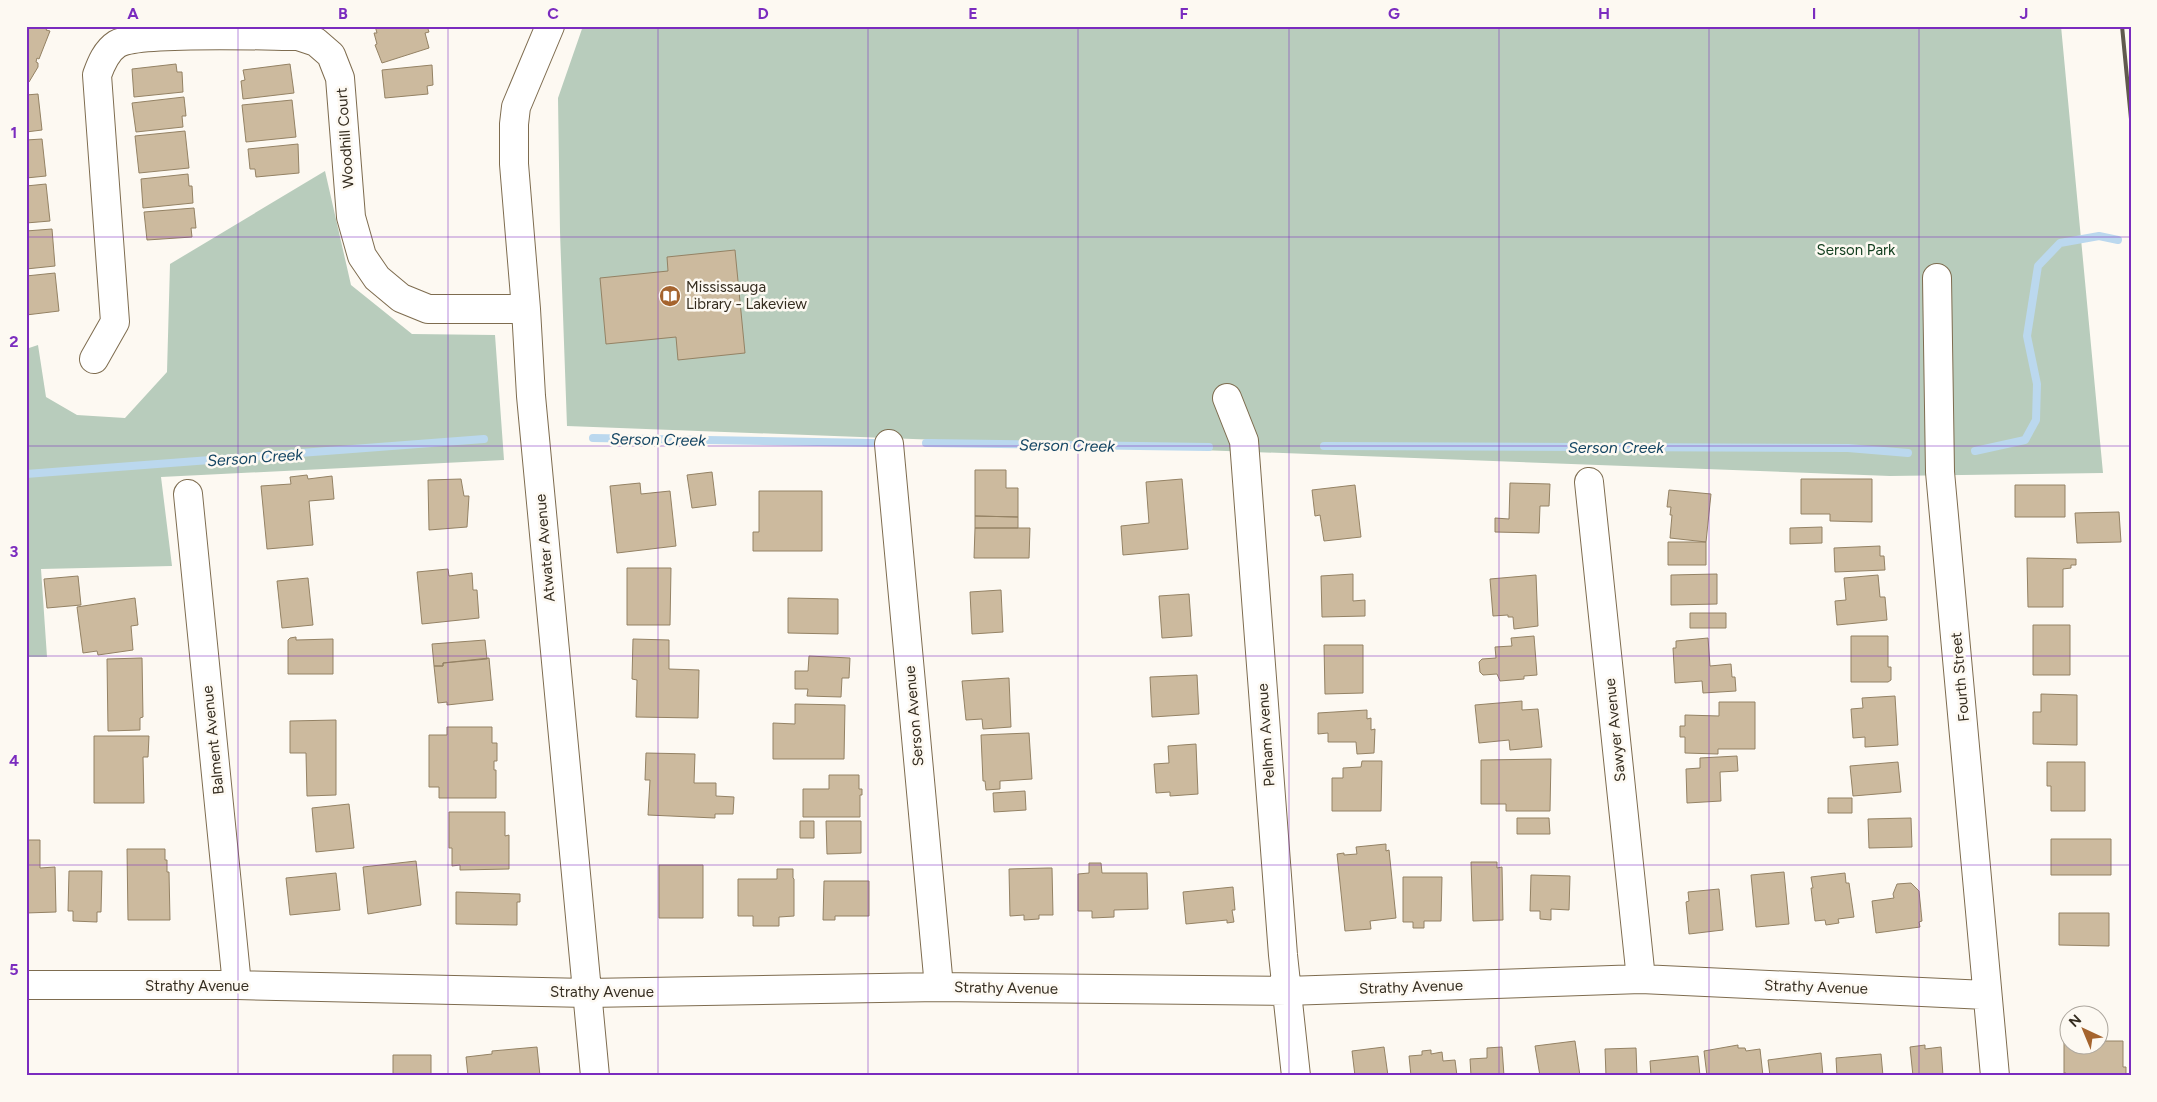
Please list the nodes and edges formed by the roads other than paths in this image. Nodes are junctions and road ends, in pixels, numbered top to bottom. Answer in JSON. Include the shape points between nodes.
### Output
{"nodes":[{"id":1,"x":550,"y":26,"type":"edge"},
{"id":2,"x":1937,"y":278,"type":"dead end"},
{"id":3,"x":526,"y":309,"type":"junction"},
{"id":4,"x":94,"y":359,"type":"dead end"},
{"id":5,"x":1227,"y":398,"type":"dead end"},
{"id":6,"x":889,"y":444,"type":"dead end"},
{"id":7,"x":1589,"y":482,"type":"dead end"},
{"id":8,"x":188,"y":494,"type":"dead end"},
{"id":9,"x":1640,"y":980,"type":"junction"},
{"id":10,"x":26,"y":985,"type":"edge"},
{"id":11,"x":237,"y":985,"type":"junction"},
{"id":12,"x":939,"y":987,"type":"junction"},
{"id":13,"x":1286,"y":991,"type":"junction"},
{"id":14,"x":587,"y":993,"type":"junction"},
{"id":15,"x":1986,"y":995,"type":"junction"},
{"id":16,"x":595,"y":1076,"type":"edge"},
{"id":17,"x":1296,"y":1076,"type":"edge"},
{"id":18,"x":1995,"y":1076,"type":"edge"}],
"edges":[{"from":1,"to":3,"type":"street","name":"Atwater Avenue","via":[[516,107],[514,124],[514,164]]},
{"from":2,"to":15,"type":"street","name":"Fourth Street","via":[[1940,472]]},
{"from":3,"to":4,"type":"street","name":"Woodhill Court","via":[[428,308],[401,298],[377,278],[362,256],[351,216],[340,78],[331,55],[316,42],[298,36],[143,37],[118,43],[102,61],[97,75],[115,322]]},
{"from":3,"to":14,"type":"street","name":"Atwater Avenue","via":[[531,396]]},
{"from":5,"to":13,"type":"street","name":"Pelham Avenue","via":[[1244,441]]},
{"from":6,"to":12,"type":"street","name":"Serson Avenue"},
{"from":7,"to":9,"type":"street","name":"Sawyer Avenue"},
{"from":8,"to":11,"type":"street","name":"Balment Avenue"},
{"from":9,"to":13,"type":"street","name":"Strathy Avenue"},
{"from":9,"to":15,"type":"street","name":"Strathy Avenue"},
{"from":10,"to":11,"type":"street","name":"Strathy Avenue"},
{"from":11,"to":14,"type":"street","name":"Strathy Avenue"},
{"from":12,"to":13,"type":"street","name":"Strathy Avenue"},
{"from":12,"to":14,"type":"street","name":"Strathy Avenue"},
{"from":13,"to":17,"type":"street","name":"Pelham Avenue"},
{"from":14,"to":16,"type":"street","name":"Atwater Avenue"},
{"from":15,"to":18,"type":"street","name":"Fourth Street"}]}
